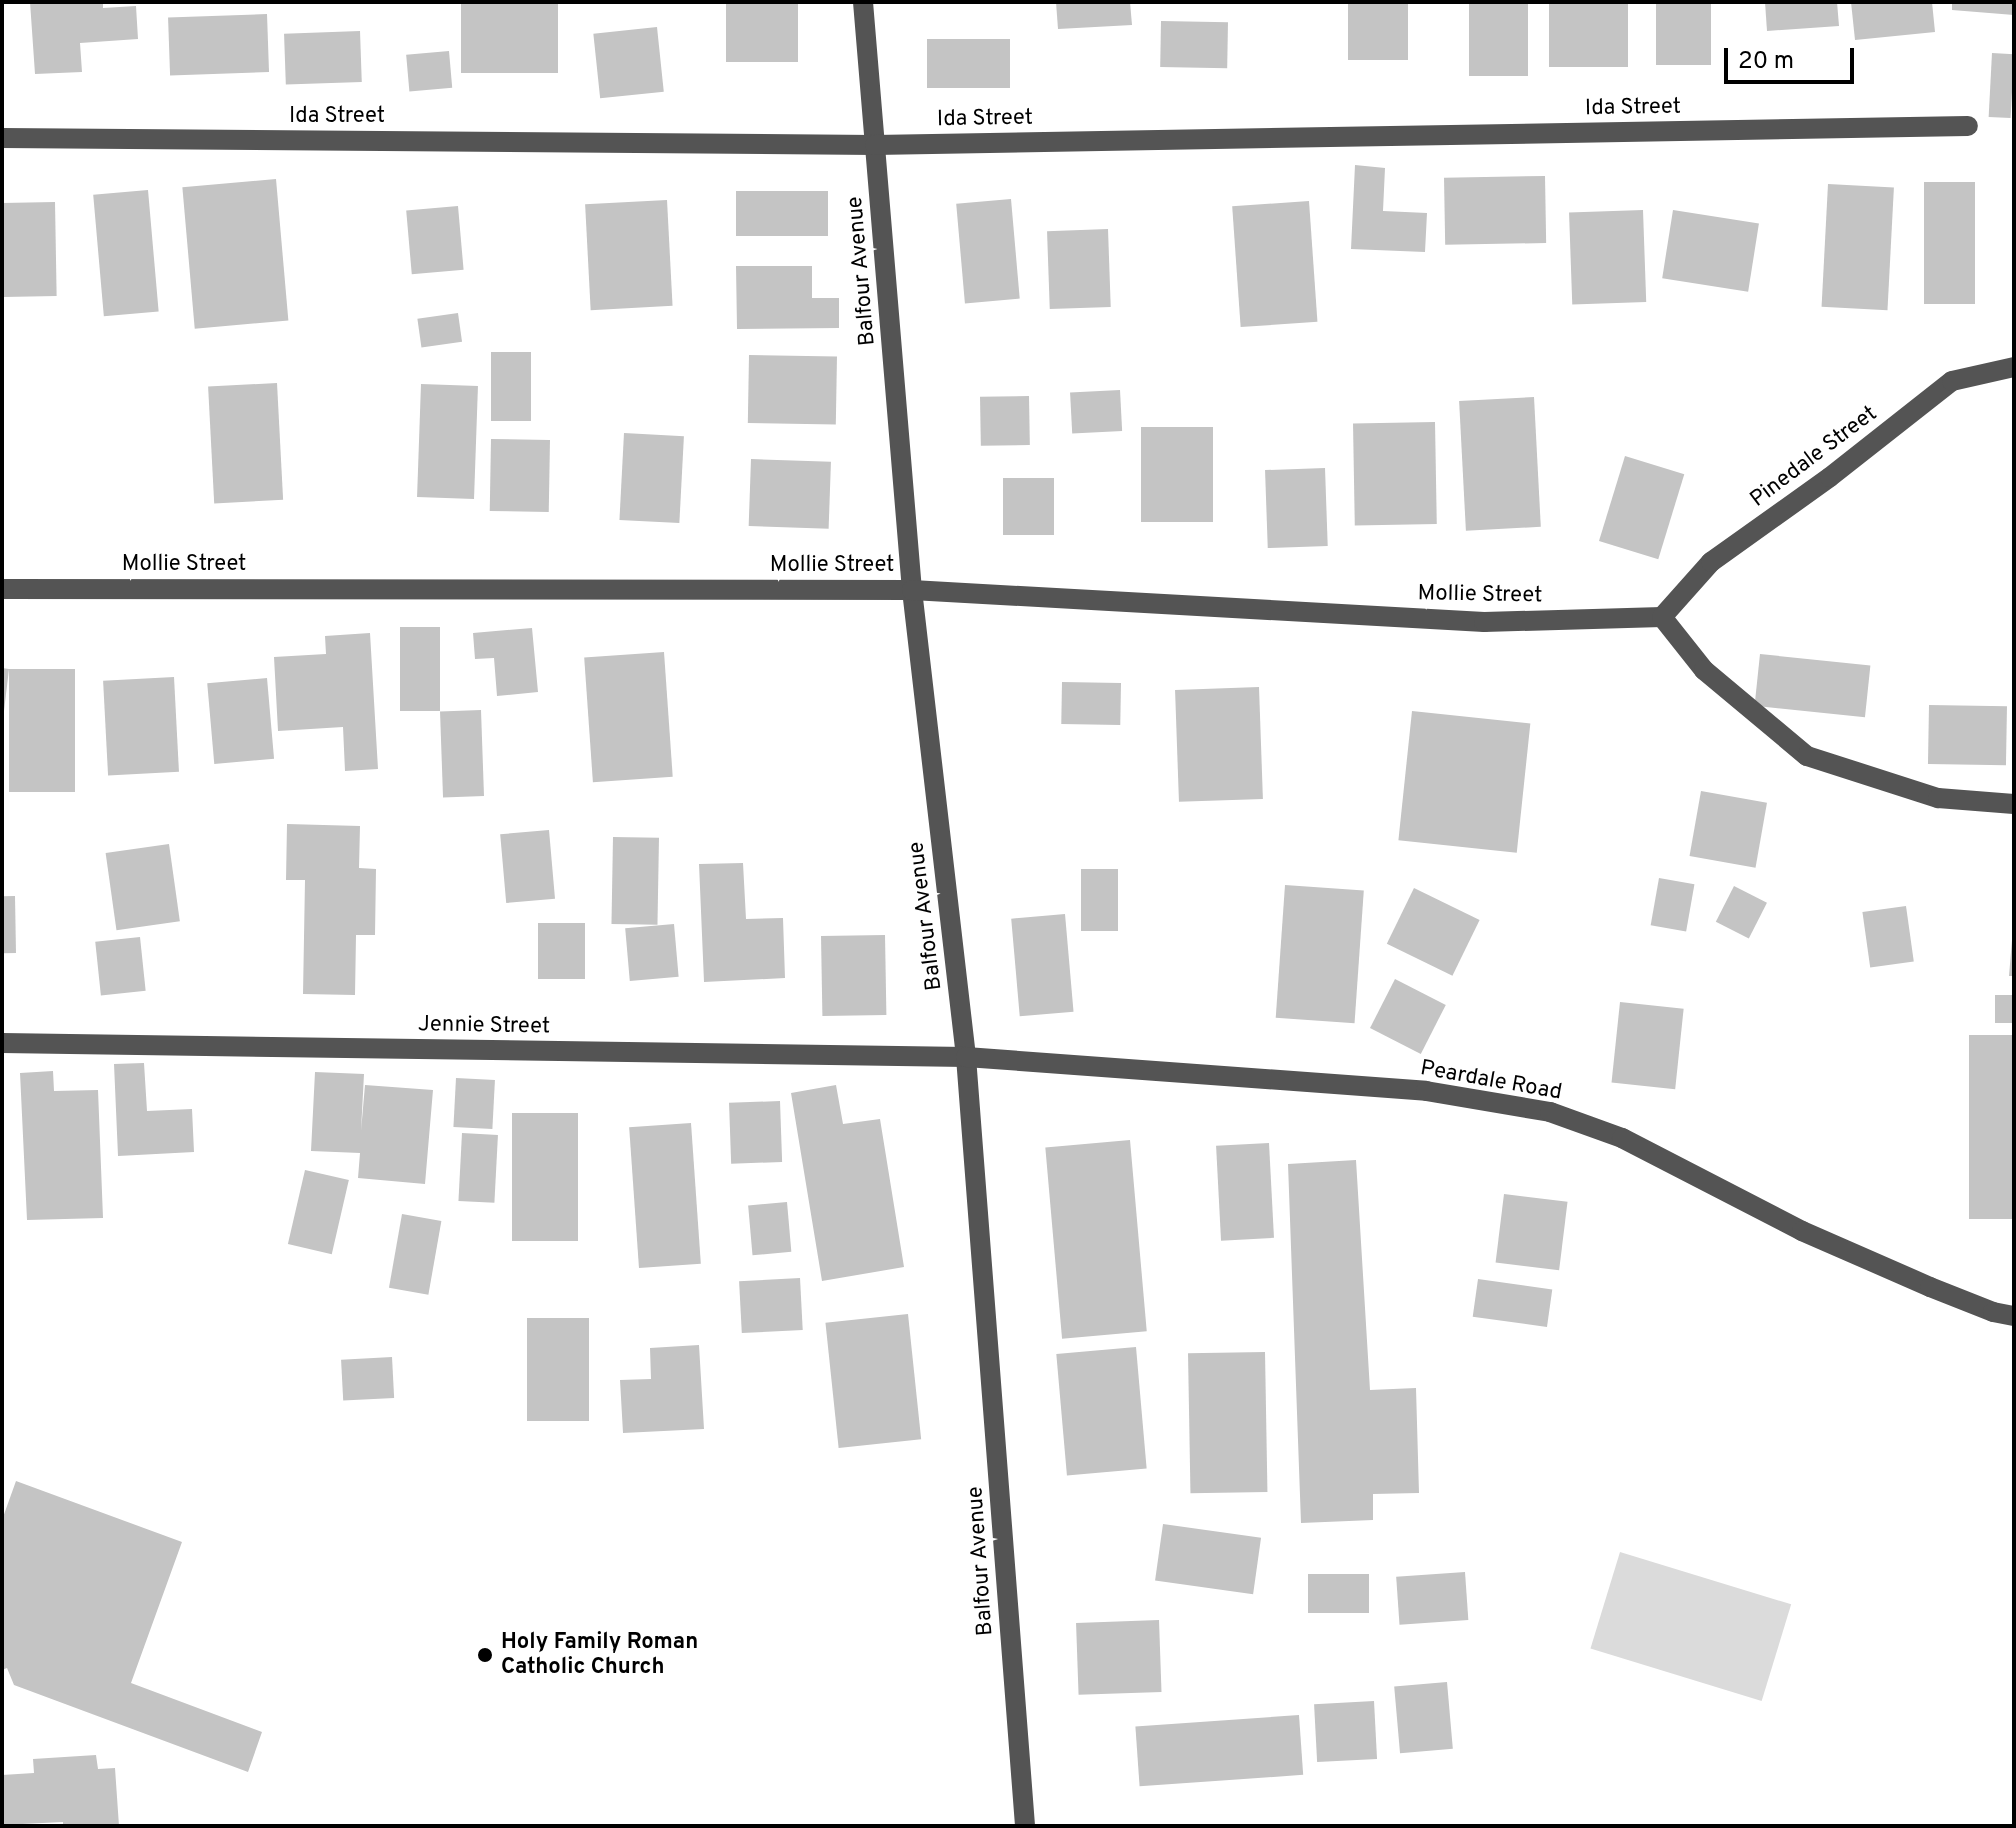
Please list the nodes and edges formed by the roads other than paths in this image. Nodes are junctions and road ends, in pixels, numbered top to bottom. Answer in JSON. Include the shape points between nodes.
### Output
{"nodes":[{"id":1,"x":863,"y":2,"type":"edge"},
{"id":2,"x":1968,"y":126,"type":"dead end"},
{"id":3,"x":2,"y":138,"type":"edge"},
{"id":4,"x":875,"y":145,"type":"junction"},
{"id":5,"x":2014,"y":367,"type":"edge"},
{"id":6,"x":2,"y":589,"type":"edge"},
{"id":7,"x":912,"y":590,"type":"junction"},
{"id":8,"x":1662,"y":617,"type":"junction"},
{"id":9,"x":2014,"y":804,"type":"edge"},
{"id":10,"x":2,"y":1043,"type":"edge"},
{"id":11,"x":966,"y":1057,"type":"junction"},
{"id":12,"x":2014,"y":1316,"type":"edge"},
{"id":13,"x":1025,"y":1826,"type":"edge"}],
"edges":[{"from":1,"to":4,"type":"street","name":"Balfour Avenue"},
{"from":2,"to":4,"type":"street","name":"Ida Street"},
{"from":3,"to":4,"type":"street","name":"Ida Street"},
{"from":4,"to":7,"type":"street","name":"Balfour Avenue"},
{"from":5,"to":8,"type":"street","name":"Pinedale Street","via":[[1952,381],[1711,562]]},
{"from":6,"to":7,"type":"street","name":"Mollie Street"},
{"from":7,"to":8,"type":"street","name":"Mollie Street","via":[[1484,622]]},
{"from":7,"to":11,"type":"street","name":"Balfour Avenue"},
{"from":8,"to":9,"type":"street","via":[[1704,670],[1807,756],[1938,798]]},
{"from":10,"to":11,"type":"street","name":"Jennie Street"},
{"from":11,"to":12,"type":"street","name":"Peardale Road","via":[[1426,1091],[1550,1112],[1622,1138],[1802,1231],[1993,1312]]},
{"from":11,"to":13,"type":"street","name":"Balfour Avenue"}]}
